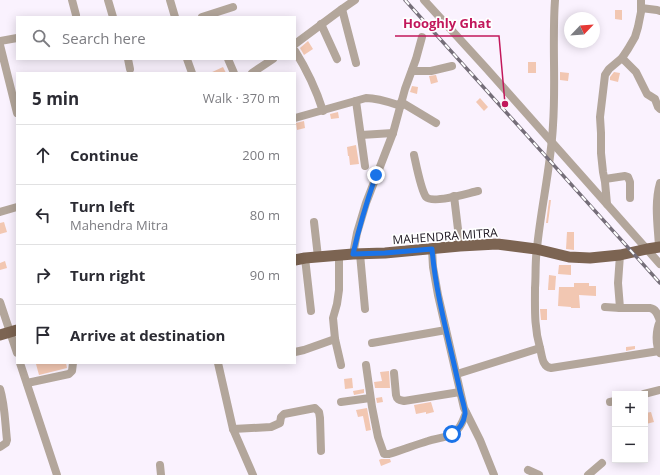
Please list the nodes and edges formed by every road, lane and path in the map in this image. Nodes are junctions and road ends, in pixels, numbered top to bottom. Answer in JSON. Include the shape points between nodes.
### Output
{"nodes":[{"id":1,"x":72,"y":0,"type":"edge"},
{"id":2,"x":108,"y":0,"type":"edge"},
{"id":3,"x":170,"y":0,"type":"edge"},
{"id":4,"x":355,"y":0,"type":"edge"},
{"id":5,"x":424,"y":0,"type":"edge"},
{"id":6,"x":555,"y":0,"type":"edge"},
{"id":7,"x":641,"y":4,"type":"edge"},
{"id":8,"x":233,"y":7,"type":"dead end"},
{"id":9,"x":342,"y":9,"type":"junction"},
{"id":10,"x":660,"y":11,"type":"edge"},
{"id":11,"x":76,"y":15,"type":"dead end"},
{"id":12,"x":113,"y":16,"type":"edge"},
{"id":13,"x":175,"y":16,"type":"edge"},
{"id":14,"x":205,"y":16,"type":"edge"},
{"id":15,"x":321,"y":24,"type":"junction"},
{"id":16,"x":422,"y":37,"type":"dead end"},
{"id":17,"x":16,"y":38,"type":"edge"},
{"id":18,"x":0,"y":41,"type":"edge"},
{"id":19,"x":296,"y":43,"type":"edge"},
{"id":20,"x":0,"y":45,"type":"edge"},
{"id":21,"x":296,"y":53,"type":"edge"},
{"id":22,"x":622,"y":58,"type":"junction"},
{"id":23,"x":337,"y":59,"type":"dead end"},
{"id":24,"x":128,"y":60,"type":"edge"},
{"id":25,"x":187,"y":60,"type":"edge"},
{"id":26,"x":228,"y":60,"type":"edge"},
{"id":27,"x":272,"y":60,"type":"edge"},
{"id":28,"x":356,"y":63,"type":"dead end"},
{"id":29,"x":452,"y":66,"type":"dead end"},
{"id":30,"x":130,"y":69,"type":"dead end"},
{"id":31,"x":412,"y":71,"type":"junction"},
{"id":32,"x":192,"y":72,"type":"edge"},
{"id":33,"x":234,"y":72,"type":"edge"},
{"id":34,"x":254,"y":72,"type":"edge"},
{"id":35,"x":356,"y":101,"type":"junction"},
{"id":36,"x":401,"y":104,"type":"junction"},
{"id":37,"x":16,"y":109,"type":"edge"},
{"id":38,"x":660,"y":109,"type":"edge"},
{"id":39,"x":323,"y":110,"type":"junction"},
{"id":40,"x":296,"y":118,"type":"edge"},
{"id":41,"x":436,"y":123,"type":"dead end"},
{"id":42,"x":392,"y":133,"type":"junction"},
{"id":43,"x":361,"y":135,"type":"junction"},
{"id":44,"x":552,"y":142,"type":"junction"},
{"id":45,"x":414,"y":155,"type":"dead end"},
{"id":46,"x":365,"y":166,"type":"dead end"},
{"id":47,"x":605,"y":179,"type":"junction"},
{"id":48,"x":660,"y":183,"type":"edge"},
{"id":49,"x":478,"y":191,"type":"dead end"},
{"id":50,"x":454,"y":196,"type":"junction"},
{"id":51,"x":630,"y":198,"type":"dead end"},
{"id":52,"x":607,"y":204,"type":"junction"},
{"id":53,"x":16,"y":207,"type":"edge"},
{"id":54,"x":0,"y":212,"type":"edge"},
{"id":55,"x":314,"y":222,"type":"dead end"},
{"id":56,"x":460,"y":246,"type":"junction"},
{"id":57,"x":660,"y":247,"type":"edge"},
{"id":58,"x":432,"y":249,"type":"junction"},
{"id":59,"x":536,"y":249,"type":"junction"},
{"id":60,"x":647,"y":249,"type":"junction"},
{"id":61,"x":356,"y":254,"type":"junction"},
{"id":62,"x":339,"y":255,"type":"junction"},
{"id":63,"x":620,"y":255,"type":"junction"},
{"id":64,"x":318,"y":257,"type":"junction"},
{"id":65,"x":298,"y":259,"type":"edge"},
{"id":66,"x":660,"y":264,"type":"edge"},
{"id":67,"x":0,"y":302,"type":"edge"},
{"id":68,"x":605,"y":307,"type":"dead end"},
{"id":69,"x":620,"y":308,"type":"junction"},
{"id":70,"x":365,"y":309,"type":"dead end"},
{"id":71,"x":310,"y":311,"type":"dead end"},
{"id":72,"x":446,"y":330,"type":"junction"},
{"id":73,"x":9,"y":332,"type":"edge"},
{"id":74,"x":335,"y":339,"type":"junction"},
{"id":75,"x":372,"y":343,"type":"dead end"},
{"id":76,"x":540,"y":348,"type":"junction"},
{"id":77,"x":16,"y":350,"type":"edge"},
{"id":78,"x":296,"y":352,"type":"edge"},
{"id":79,"x":659,"y":352,"type":"edge"},
{"id":80,"x":20,"y":364,"type":"edge"},
{"id":81,"x":73,"y":364,"type":"edge"},
{"id":82,"x":218,"y":364,"type":"edge"},
{"id":83,"x":341,"y":365,"type":"dead end"},
{"id":84,"x":366,"y":365,"type":"dead end"},
{"id":85,"x":394,"y":373,"type":"dead end"},
{"id":86,"x":457,"y":374,"type":"junction"},
{"id":87,"x":27,"y":383,"type":"junction"},
{"id":88,"x":0,"y":389,"type":"edge"},
{"id":89,"x":660,"y":390,"type":"edge"},
{"id":90,"x":460,"y":392,"type":"junction"},
{"id":91,"x":648,"y":393,"type":"edge"},
{"id":92,"x":370,"y":398,"type":"junction"},
{"id":93,"x":341,"y":402,"type":"dead end"},
{"id":94,"x":466,"y":413,"type":"junction"},
{"id":95,"x":233,"y":428,"type":"junction"},
{"id":96,"x":0,"y":447,"type":"edge"},
{"id":97,"x":321,"y":451,"type":"dead end"},
{"id":98,"x":602,"y":463,"type":"dead end"},
{"id":99,"x":160,"y":465,"type":"dead end"},
{"id":100,"x":528,"y":470,"type":"dead end"},
{"id":101,"x":57,"y":475,"type":"edge"},
{"id":102,"x":161,"y":475,"type":"edge"},
{"id":103,"x":253,"y":475,"type":"edge"},
{"id":104,"x":494,"y":475,"type":"edge"},
{"id":105,"x":539,"y":475,"type":"edge"},
{"id":106,"x":588,"y":475,"type":"edge"}],
"edges":[{"from":1,"to":11,"type":"street"},
{"from":2,"to":12,"type":"street"},
{"from":3,"to":13,"type":"street"},
{"from":4,"to":9,"type":"street"},
{"from":5,"to":44,"type":"street"},
{"from":6,"to":44,"type":"street"},
{"from":7,"to":10,"type":"street"},
{"from":7,"to":22,"type":"street","via":[[635,37]]},
{"from":8,"to":14,"type":"street"},
{"from":9,"to":15,"type":"street"},
{"from":9,"to":28,"type":"street"},
{"from":15,"to":19,"type":"street"},
{"from":15,"to":23,"type":"street"},
{"from":16,"to":31,"type":"street"},
{"from":17,"to":18,"type":"street"},
{"from":20,"to":37,"type":"street"},
{"from":21,"to":39,"type":"street","via":[[310,77]]},
{"from":22,"to":38,"type":"street","via":[[636,72],[647,94],[655,99]]},
{"from":22,"to":47,"type":"street","via":[[606,72],[602,99],[601,153]]},
{"from":24,"to":30,"type":"street"},
{"from":25,"to":32,"type":"street"},
{"from":26,"to":33,"type":"street"},
{"from":27,"to":34,"type":"street"},
{"from":29,"to":31,"type":"street","via":[[430,71]]},
{"from":31,"to":36,"type":"street"},
{"from":35,"to":36,"type":"street","via":[[372,98]]},
{"from":35,"to":39,"type":"street"},
{"from":35,"to":43,"type":"street"},
{"from":36,"to":41,"type":"street"},
{"from":36,"to":42,"type":"street"},
{"from":39,"to":40,"type":"street"},
{"from":42,"to":43,"type":"street"},
{"from":42,"to":61,"type":"street","via":[[357,233]]},
{"from":43,"to":46,"type":"street"},
{"from":44,"to":52,"type":"street"},
{"from":44,"to":59,"type":"street"},
{"from":45,"to":50,"type":"street","via":[[426,196],[433,200]]},
{"from":47,"to":51,"type":"street","via":[[628,177]]},
{"from":47,"to":52,"type":"street"},
{"from":48,"to":57,"type":"street","via":[[656,202]]},
{"from":49,"to":50,"type":"street"},
{"from":50,"to":56,"type":"street"},
{"from":52,"to":60,"type":"street"},
{"from":53,"to":54,"type":"street"},
{"from":55,"to":64,"type":"street"},
{"from":56,"to":58,"type":"main road","name":"MAHENDRA MITRA"},
{"from":56,"to":59,"type":"main road","name":"MAHENDRA MITRA","via":[[497,244]]},
{"from":57,"to":60,"type":"main road","name":"MAHENDRA MITRA"},
{"from":58,"to":61,"type":"main road","name":"MAHENDRA MITRA"},
{"from":58,"to":72,"type":"street"},
{"from":59,"to":63,"type":"main road","name":"MAHENDRA MITRA","via":[[569,257]]},
{"from":59,"to":76,"type":"street","via":[[535,326]]},
{"from":60,"to":63,"type":"main road","name":"MAHENDRA MITRA"},
{"from":60,"to":66,"type":"street"},
{"from":61,"to":62,"type":"main road","name":"MAHENDRA MITRA"},
{"from":61,"to":70,"type":"street"},
{"from":62,"to":64,"type":"main road","name":"MAHENDRA MITRA"},
{"from":62,"to":74,"type":"street","via":[[339,290],[333,318]]},
{"from":63,"to":69,"type":"street"},
{"from":64,"to":65,"type":"main road","name":"MAHENDRA MITRA"},
{"from":65,"to":71,"type":"street"},
{"from":67,"to":73,"type":"street"},
{"from":68,"to":69,"type":"street"},
{"from":69,"to":79,"type":"street","via":[[650,308],[656,311],[660,321],[657,344]]},
{"from":72,"to":75,"type":"street"},
{"from":72,"to":86,"type":"street"},
{"from":73,"to":77,"type":"street"},
{"from":74,"to":78,"type":"street"},
{"from":74,"to":83,"type":"street"},
{"from":76,"to":79,"type":"street","via":[[548,368]]},
{"from":76,"to":86,"type":"street"},
{"from":80,"to":87,"type":"street"},
{"from":81,"to":87,"type":"street","via":[[69,374]]},
{"from":82,"to":95,"type":"street"},
{"from":84,"to":92,"type":"street"},
{"from":85,"to":90,"type":"street","via":[[398,400]]},
{"from":86,"to":90,"type":"street"},
{"from":87,"to":101,"type":"street"},
{"from":88,"to":96,"type":"street","via":[[7,440]]},
{"from":89,"to":91,"type":"street"},
{"from":90,"to":94,"type":"street"},
{"from":92,"to":93,"type":"street"},
{"from":92,"to":94,"type":"street","via":[[378,437],[386,454],[457,432]]},
{"from":94,"to":104,"type":"street"},
{"from":95,"to":97,"type":"street","via":[[271,427],[280,423],[284,414],[315,408],[320,418]]},
{"from":95,"to":103,"type":"street"},
{"from":98,"to":106,"type":"street"},
{"from":99,"to":102,"type":"street"},
{"from":100,"to":105,"type":"street"}]}
